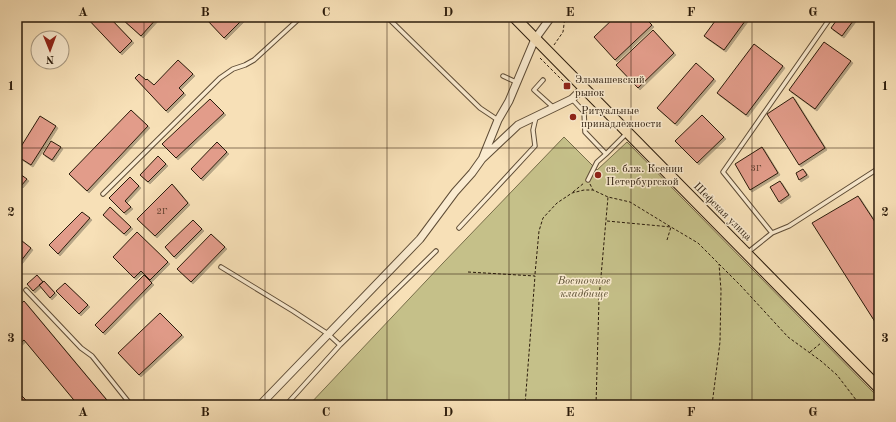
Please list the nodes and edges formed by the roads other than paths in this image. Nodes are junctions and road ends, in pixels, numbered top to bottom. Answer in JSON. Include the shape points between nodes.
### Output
{"nodes":[{"id":1,"x":301,"y":17,"type":"edge"},
{"id":2,"x":387,"y":17,"type":"edge"},
{"id":3,"x":514,"y":17,"type":"edge"},
{"id":4,"x":551,"y":17,"type":"edge"},
{"id":5,"x":831,"y":17,"type":"edge"},
{"id":6,"x":535,"y":39,"type":"junction"},
{"id":7,"x":503,"y":76,"type":"dead end"},
{"id":8,"x":543,"y":80,"type":"dead end"},
{"id":9,"x":517,"y":82,"type":"junction"},
{"id":10,"x":577,"y":94,"type":"junction"},
{"id":11,"x":554,"y":108,"type":"junction"},
{"id":12,"x":536,"y":116,"type":"junction"},
{"id":13,"x":498,"y":120,"type":"junction"},
{"id":14,"x":627,"y":133,"type":"junction"},
{"id":15,"x":606,"y":154,"type":"junction"},
{"id":16,"x":482,"y":159,"type":"junction"},
{"id":17,"x":879,"y":168,"type":"edge"},
{"id":18,"x":588,"y":180,"type":"road end"},
{"id":19,"x":103,"y":194,"type":"dead end"},
{"id":20,"x":459,"y":228,"type":"dead end"},
{"id":21,"x":772,"y":233,"type":"junction"},
{"id":22,"x":436,"y":251,"type":"dead end"},
{"id":23,"x":746,"y":253,"type":"junction"},
{"id":24,"x":221,"y":267,"type":"dead end"},
{"id":25,"x":26,"y":290,"type":"dead end"},
{"id":26,"x":328,"y":334,"type":"junction"},
{"id":27,"x":340,"y":345,"type":"junction"},
{"id":28,"x":879,"y":388,"type":"edge"},
{"id":29,"x":131,"y":405,"type":"edge"},
{"id":30,"x":260,"y":405,"type":"edge"},
{"id":31,"x":286,"y":405,"type":"edge"}],
"edges":[{"from":1,"to":19,"type":"lane","via":[[254,60],[220,78]]},
{"from":2,"to":13,"type":"lane","via":[[480,108]]},
{"from":3,"to":6,"type":"main road","name":"Шефская улица"},
{"from":4,"to":6,"type":"street"},
{"from":5,"to":21,"type":"lane","via":[[723,172]]},
{"from":6,"to":9,"type":"street"},
{"from":6,"to":10,"type":"main road","name":"Шефская улица"},
{"from":7,"to":9,"type":"lane"},
{"from":8,"to":11,"type":"lane","via":[[534,90]]},
{"from":9,"to":13,"type":"street"},
{"from":10,"to":11,"type":"street"},
{"from":10,"to":14,"type":"main road","name":"Шефская улица"},
{"from":10,"to":15,"type":"lane","via":[[584,112],[585,132]]},
{"from":11,"to":12,"type":"street"},
{"from":12,"to":16,"type":"street","via":[[518,125]]},
{"from":12,"to":20,"type":"lane","via":[[533,130],[535,146]]},
{"from":13,"to":16,"type":"street"},
{"from":14,"to":15,"type":"lane"},
{"from":14,"to":23,"type":"main road","name":"Шефская улица"},
{"from":15,"to":18,"type":"lane","via":[[597,162]]},
{"from":16,"to":26,"type":"street","via":[[420,239]]},
{"from":17,"to":21,"type":"lane","via":[[788,226]]},
{"from":21,"to":23,"type":"lane"},
{"from":22,"to":27,"type":"lane"},
{"from":23,"to":28,"type":"main road","name":"Шефская улица"},
{"from":24,"to":26,"type":"lane"},
{"from":25,"to":29,"type":"lane","via":[[81,348],[92,356]]},
{"from":26,"to":27,"type":"lane"},
{"from":26,"to":30,"type":"street"},
{"from":27,"to":31,"type":"lane"}]}
